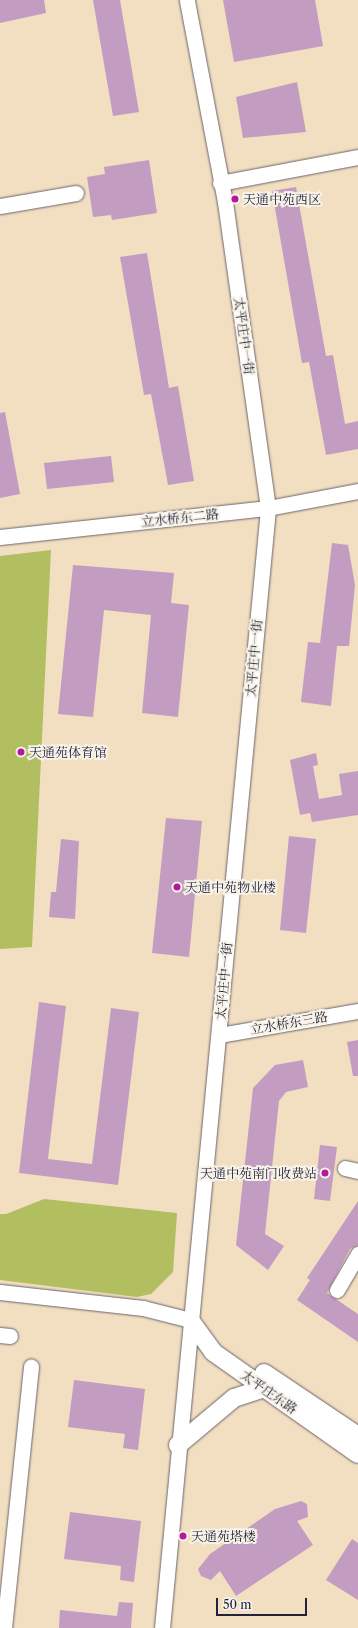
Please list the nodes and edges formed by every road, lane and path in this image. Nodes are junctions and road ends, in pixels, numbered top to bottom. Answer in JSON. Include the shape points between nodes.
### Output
{"nodes":[{"id":1,"x":187,"y":0,"type":"edge"},
{"id":2,"x":358,"y":157,"type":"edge"},
{"id":3,"x":220,"y":183,"type":"junction"},
{"id":4,"x":76,"y":193,"type":"dead end"},
{"id":5,"x":0,"y":206,"type":"edge"},
{"id":6,"x":358,"y":491,"type":"edge"},
{"id":7,"x":268,"y":508,"type":"junction"},
{"id":8,"x":0,"y":537,"type":"edge"},
{"id":9,"x":358,"y":1011,"type":"edge"},
{"id":10,"x":219,"y":1036,"type":"junction"},
{"id":11,"x":358,"y":1254,"type":"edge"},
{"id":12,"x":337,"y":1290,"type":"dead end"},
{"id":13,"x":0,"y":1292,"type":"edge"},
{"id":14,"x":190,"y":1320,"type":"junction"},
{"id":15,"x":31,"y":1366,"type":"dead end"},
{"id":16,"x":265,"y":1388,"type":"junction"},
{"id":17,"x":358,"y":1436,"type":"edge"},
{"id":18,"x":178,"y":1445,"type":"junction"},
{"id":19,"x":358,"y":1454,"type":"edge"},
{"id":20,"x":4,"y":1593,"type":"edge"},
{"id":21,"x":4,"y":1628,"type":"edge"},
{"id":22,"x":162,"y":1628,"type":"edge"}],
"edges":[{"from":1,"to":3,"type":"street","name":"太平庄中一街"},
{"from":2,"to":3,"type":"street"},
{"from":3,"to":7,"type":"street","name":"太平庄中一街"},
{"from":4,"to":5,"type":"street"},
{"from":6,"to":7,"type":"street","name":"立水桥东二路"},
{"from":7,"to":8,"type":"street","name":"立水桥东二路"},
{"from":7,"to":10,"type":"street","name":"太平庄中一街"},
{"from":9,"to":10,"type":"street","name":"立水桥东三路"},
{"from":10,"to":14,"type":"street","name":"太平庄中一街"},
{"from":11,"to":12,"type":"street"},
{"from":13,"to":14,"type":"street","name":"太平庄东路","via":[[143,1308]]},
{"from":14,"to":16,"type":"main road","name":"太平庄东路","via":[[213,1352]]},
{"from":14,"to":17,"type":"main road","name":"太平庄东路"},
{"from":14,"to":18,"type":"street","name":"太平庄中一街"},
{"from":15,"to":20,"type":"street"},
{"from":16,"to":18,"type":"main road","via":[[234,1398]]},
{"from":16,"to":19,"type":"main road","name":"太平庄东路"},
{"from":18,"to":22,"type":"street","name":"太平庄中一街"},
{"from":20,"to":21,"type":"street"}]}
